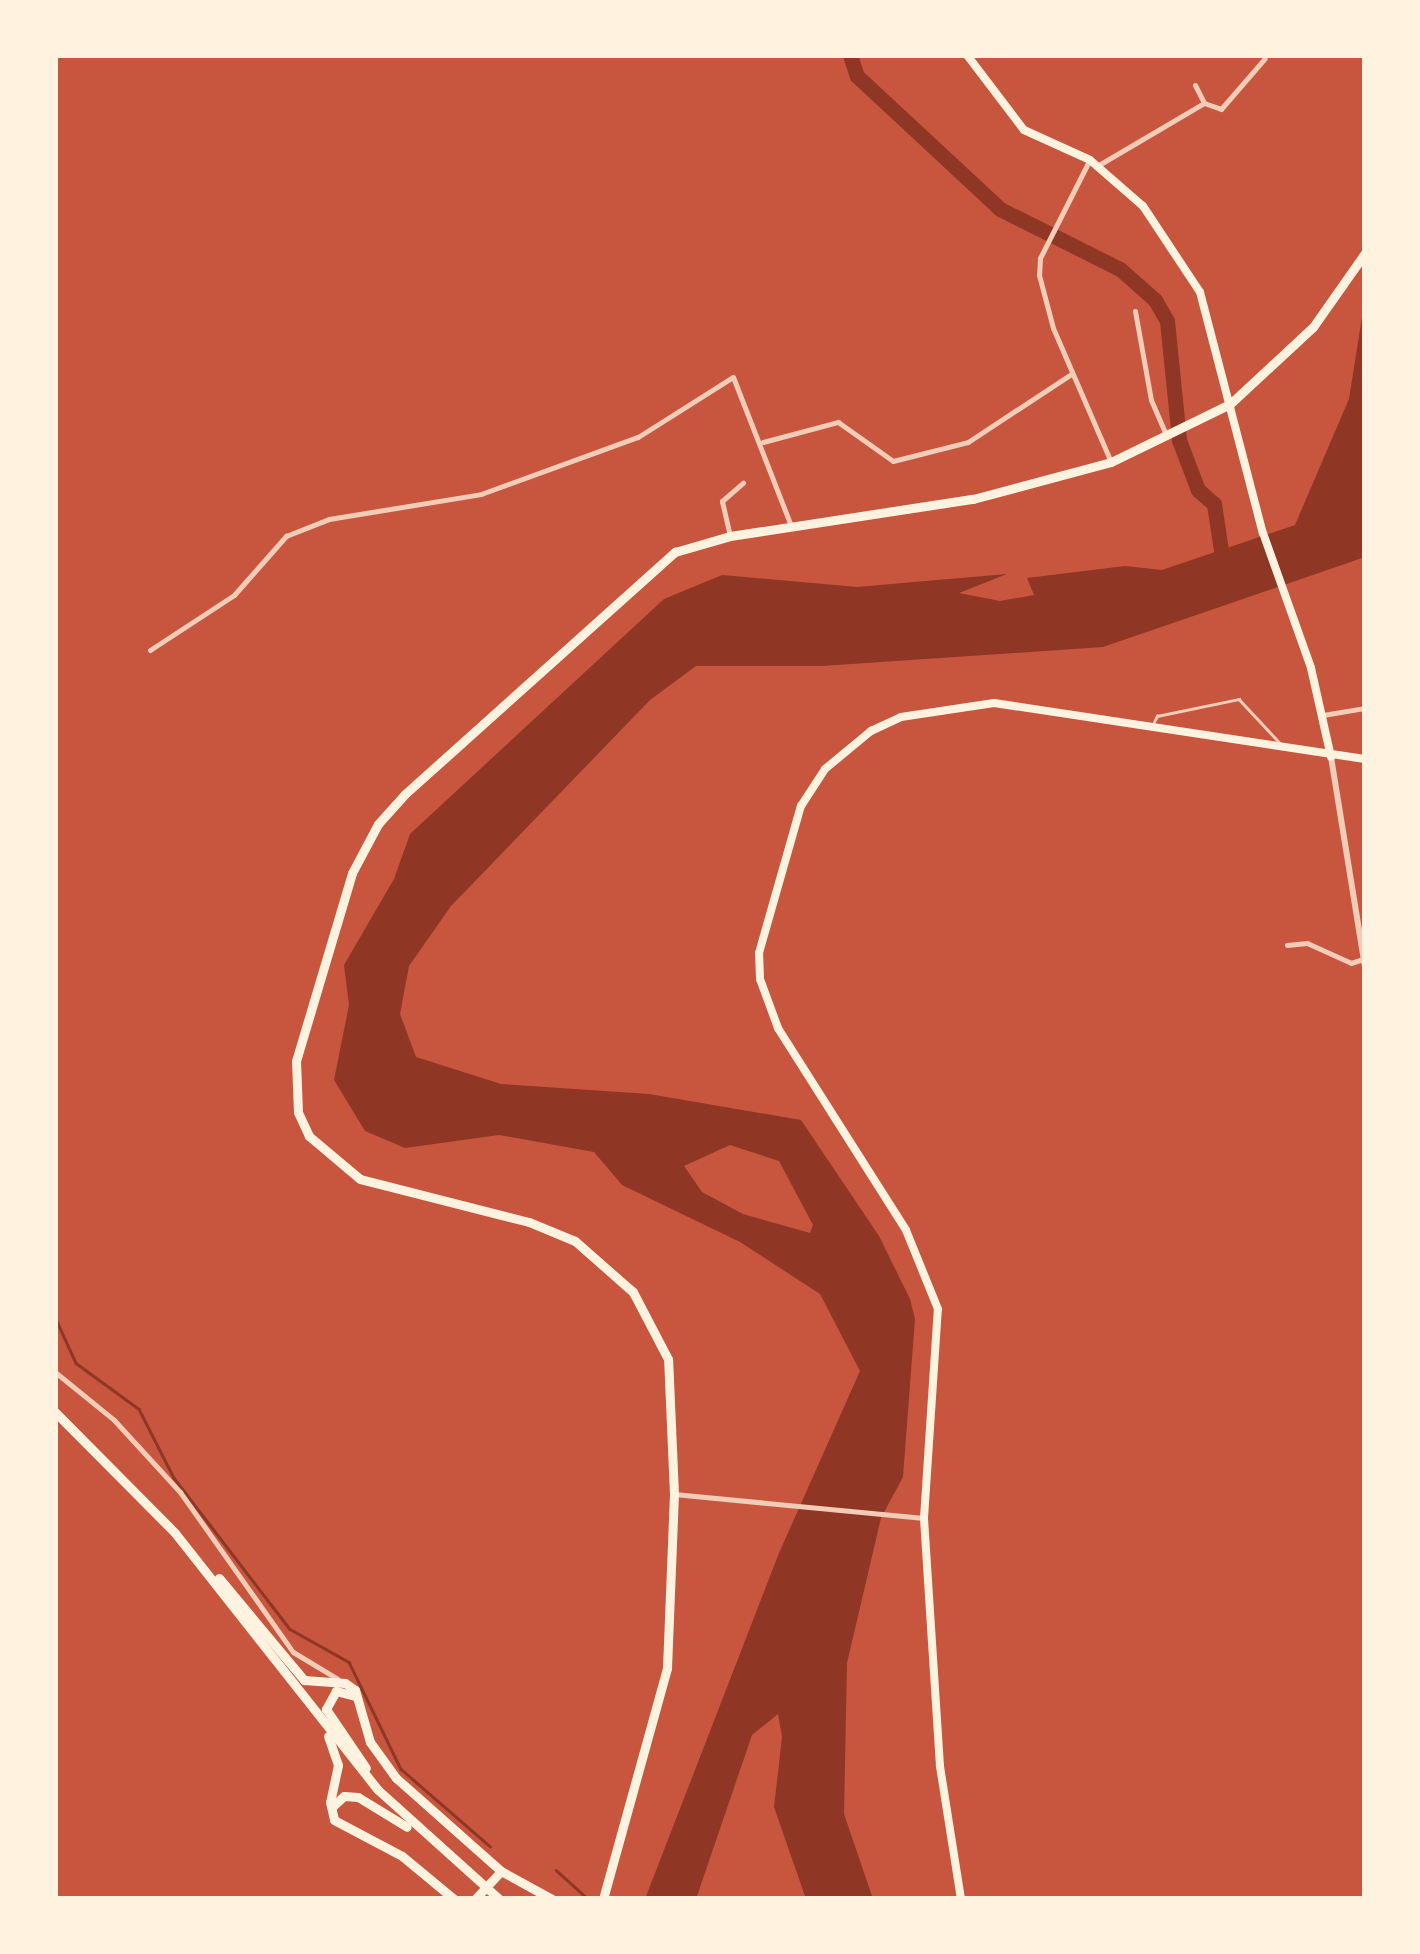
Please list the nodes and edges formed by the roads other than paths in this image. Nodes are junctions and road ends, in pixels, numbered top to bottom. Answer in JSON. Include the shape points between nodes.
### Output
{"nodes":[{"id":1,"x":967,"y":55,"type":"edge"},
{"id":2,"x":1265,"y":58,"type":"dead end"},
{"id":3,"x":1196,"y":85,"type":"dead end"},
{"id":4,"x":1204,"y":103,"type":"junction"},
{"id":5,"x":1093,"y":163,"type":"junction"},
{"id":6,"x":1365,"y":253,"type":"edge"},
{"id":7,"x":1135,"y":310,"type":"dead end"},
{"id":8,"x":1071,"y":374,"type":"junction"},
{"id":9,"x":1230,"y":404,"type":"junction"},
{"id":10,"x":1168,"y":437,"type":"junction"},
{"id":11,"x":763,"y":442,"type":"junction"},
{"id":12,"x":1112,"y":462,"type":"junction"},
{"id":13,"x":742,"y":483,"type":"dead end"},
{"id":14,"x":791,"y":526,"type":"junction"},
{"id":15,"x":730,"y":536,"type":"junction"},
{"id":16,"x":150,"y":650,"type":"dead end"},
{"id":17,"x":1365,"y":708,"type":"edge"},
{"id":18,"x":1323,"y":716,"type":"junction"},
{"id":19,"x":1152,"y":728,"type":"junction"},
{"id":20,"x":1285,"y":748,"type":"junction"},
{"id":21,"x":1331,"y":757,"type":"junction"},
{"id":22,"x":1365,"y":759,"type":"edge"},
{"id":23,"x":1288,"y":945,"type":"dead end"},
{"id":24,"x":1364,"y":961,"type":"edge"},
{"id":25,"x":55,"y":1372,"type":"edge"},
{"id":26,"x":55,"y":1412,"type":"edge"},
{"id":27,"x":674,"y":1494,"type":"junction"},
{"id":28,"x":919,"y":1518,"type":"junction"},
{"id":29,"x":175,"y":1533,"type":"junction"},
{"id":30,"x":346,"y":1682,"type":"junction"},
{"id":31,"x":360,"y":1707,"type":"junction"},
{"id":32,"x":323,"y":1726,"type":"junction"},
{"id":33,"x":331,"y":1814,"type":"junction"},
{"id":34,"x":406,"y":1819,"type":"junction"},
{"id":35,"x":434,"y":1846,"type":"junction"},
{"id":36,"x":501,"y":1871,"type":"junction"},
{"id":37,"x":454,"y":1899,"type":"edge"},
{"id":38,"x":475,"y":1899,"type":"edge"},
{"id":39,"x":499,"y":1899,"type":"edge"},
{"id":40,"x":552,"y":1899,"type":"edge"},
{"id":41,"x":603,"y":1899,"type":"edge"},
{"id":42,"x":961,"y":1899,"type":"edge"}],
"edges":[{"from":1,"to":5,"type":"main road","via":[[1024,130]]},
{"from":2,"to":4,"type":"street","via":[[1221,109]]},
{"from":3,"to":4,"type":"street"},
{"from":4,"to":5,"type":"street"},
{"from":5,"to":8,"type":"street","via":[[1056,223],[1040,281]]},
{"from":5,"to":9,"type":"main road","via":[[1174,243],[1208,308]]},
{"from":6,"to":9,"type":"main road","via":[[1324,315]]},
{"from":7,"to":10,"type":"street","via":[[1151,400]]},
{"from":8,"to":11,"type":"street","via":[[984,434],[911,457],[888,459],[838,422]]},
{"from":8,"to":12,"type":"street"},
{"from":9,"to":10,"type":"main road"},
{"from":9,"to":18,"type":"main road"},
{"from":10,"to":12,"type":"main road"},
{"from":11,"to":14,"type":"street"},
{"from":11,"to":16,"type":"street","via":[[732,376],[638,436],[481,494],[329,519],[286,536],[234,595]]},
{"from":12,"to":14,"type":"main road","via":[[972,500]]},
{"from":13,"to":15,"type":"street","via":[[722,502]]},
{"from":14,"to":15,"type":"main road"},
{"from":15,"to":27,"type":"main road","via":[[675,552],[638,578],[378,824],[352,873],[324,957],[294,1088],[309,1136],[360,1179],[544,1227],[613,1270],[648,1314],[668,1359]]},
{"from":17,"to":18,"type":"street"},
{"from":18,"to":21,"type":"main road"},
{"from":19,"to":20,"type":"main road"},
{"from":19,"to":20,"type":"lane","via":[[1157,716],[1239,698]]},
{"from":19,"to":28,"type":"main road","via":[[994,703],[916,714],[871,731],[809,790],[767,922],[759,953],[764,998],[931,1278],[939,1325]]},
{"from":20,"to":21,"type":"main road"},
{"from":21,"to":22,"type":"main road"},
{"from":21,"to":24,"type":"street"},
{"from":23,"to":24,"type":"street","via":[[1307,943],[1351,964]]},
{"from":25,"to":30,"type":"street","via":[[114,1420],[180,1492],[293,1652]]},
{"from":26,"to":29,"type":"main road"},
{"from":27,"to":28,"type":"street"},
{"from":27,"to":41,"type":"main road","via":[[667,1668]]},
{"from":28,"to":42,"type":"main road","via":[[940,1766]]},
{"from":29,"to":30,"type":"main road","via":[[304,1680]]},
{"from":29,"to":32,"type":"main road"},
{"from":30,"to":31,"type":"main road"},
{"from":31,"to":34,"type":"main road","via":[[345,1690],[326,1704],[339,1732]]},
{"from":31,"to":36,"type":"main road","via":[[370,1742],[388,1770]]},
{"from":32,"to":33,"type":"main road","via":[[338,1764]]},
{"from":32,"to":34,"type":"main road"},
{"from":33,"to":35,"type":"main road","via":[[339,1798],[358,1796]]},
{"from":33,"to":37,"type":"main road","via":[[346,1829],[402,1856]]},
{"from":34,"to":35,"type":"main road"},
{"from":35,"to":39,"type":"main road"},
{"from":36,"to":38,"type":"main road"},
{"from":36,"to":40,"type":"main road"}]}
